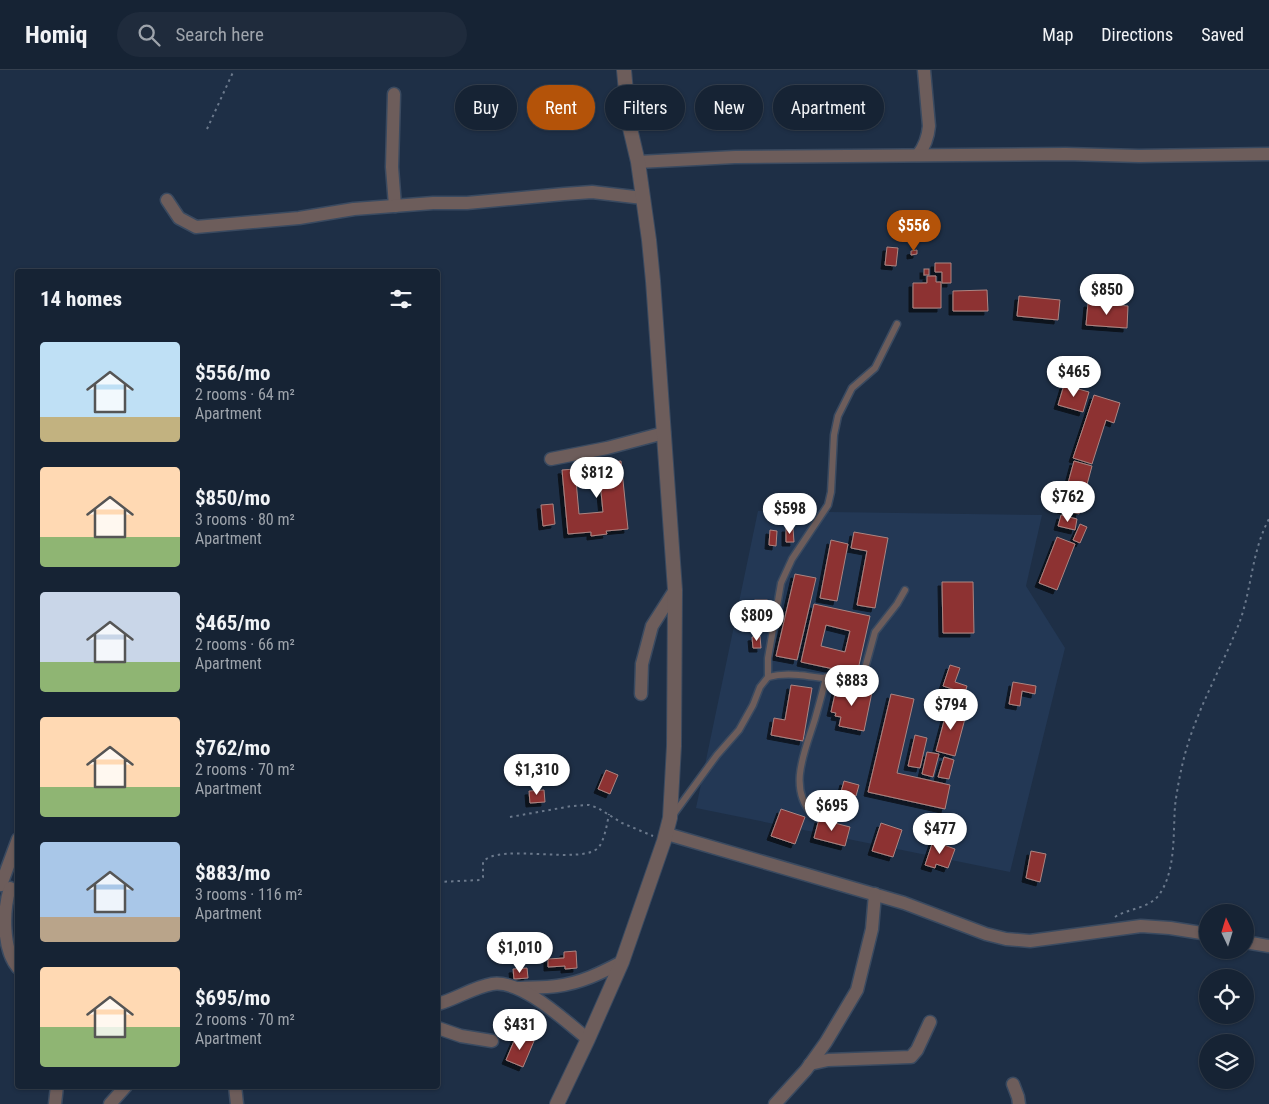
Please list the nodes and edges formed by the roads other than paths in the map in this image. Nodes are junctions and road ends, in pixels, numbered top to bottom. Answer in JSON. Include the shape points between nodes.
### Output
{"nodes":[{"id":1,"x":624,"y":70,"type":"edge"},
{"id":2,"x":924,"y":70,"type":"edge"},
{"id":3,"x":394,"y":94,"type":"dead end"},
{"id":4,"x":1269,"y":154,"type":"edge"},
{"id":5,"x":918,"y":155,"type":"junction"},
{"id":6,"x":638,"y":162,"type":"junction"},
{"id":7,"x":643,"y":198,"type":"junction"},
{"id":8,"x":167,"y":200,"type":"dead end"},
{"id":9,"x":395,"y":206,"type":"junction"},
{"id":10,"x":897,"y":324,"type":"dead end"},
{"id":11,"x":664,"y":433,"type":"junction"},
{"id":12,"x":551,"y":459,"type":"dead end"},
{"id":13,"x":674,"y":590,"type":"junction"},
{"id":14,"x":905,"y":590,"type":"dead end"},
{"id":15,"x":768,"y":677,"type":"junction"},
{"id":16,"x":826,"y":677,"type":"junction"},
{"id":17,"x":641,"y":694,"type":"dead end"},
{"id":18,"x":812,"y":814,"type":"dead end"},
{"id":19,"x":670,"y":818,"type":"junction"},
{"id":20,"x":666,"y":837,"type":"junction"},
{"id":21,"x":15,"y":852,"type":"edge"},
{"id":22,"x":7,"y":887,"type":"edge"},
{"id":23,"x":875,"y":894,"type":"junction"},
{"id":24,"x":1199,"y":933,"type":"edge"},
{"id":25,"x":1254,"y":944,"type":"edge"},
{"id":26,"x":1269,"y":946,"type":"edge"},
{"id":27,"x":622,"y":962,"type":"junction"},
{"id":28,"x":15,"y":963,"type":"edge"},
{"id":29,"x":518,"y":988,"type":"junction"},
{"id":30,"x":440,"y":1003,"type":"edge"},
{"id":31,"x":930,"y":1022,"type":"dead end"},
{"id":32,"x":440,"y":1029,"type":"edge"},
{"id":33,"x":588,"y":1039,"type":"junction"},
{"id":34,"x":492,"y":1041,"type":"dead end"},
{"id":35,"x":810,"y":1064,"type":"junction"},
{"id":36,"x":1012,"y":1084,"type":"dead end"},
{"id":37,"x":57,"y":1089,"type":"edge"},
{"id":38,"x":123,"y":1089,"type":"edge"},
{"id":39,"x":235,"y":1089,"type":"edge"},
{"id":40,"x":55,"y":1104,"type":"edge"},
{"id":41,"x":110,"y":1104,"type":"edge"},
{"id":42,"x":237,"y":1104,"type":"edge"},
{"id":43,"x":557,"y":1104,"type":"edge"},
{"id":44,"x":775,"y":1104,"type":"edge"},
{"id":45,"x":1019,"y":1104,"type":"edge"}],
"edges":[{"from":1,"to":6,"type":"street","via":[[629,124]]},
{"from":2,"to":5,"type":"street","via":[[928,135]]},
{"from":3,"to":9,"type":"street","via":[[392,167]]},
{"from":4,"to":5,"type":"street"},
{"from":5,"to":6,"type":"street","via":[[735,157]]},
{"from":6,"to":7,"type":"street"},
{"from":7,"to":9,"type":"street","via":[[592,192]]},
{"from":7,"to":11,"type":"street","via":[[653,281]]},
{"from":8,"to":9,"type":"street","via":[[180,218],[196,227]]},
{"from":10,"to":15,"type":"lane","via":[[875,368],[852,388],[838,416],[828,505],[781,583],[769,649]]},
{"from":11,"to":12,"type":"street"},
{"from":11,"to":13,"type":"street"},
{"from":13,"to":17,"type":"street","via":[[652,626],[642,664]]},
{"from":13,"to":19,"type":"street","via":[[674,746]]},
{"from":14,"to":16,"type":"lane","via":[[875,632],[862,679],[852,681]]},
{"from":15,"to":16,"type":"lane","via":[[788,674]]},
{"from":15,"to":19,"type":"lane","via":[[739,730]]},
{"from":16,"to":18,"type":"lane","via":[[800,773],[801,795]]},
{"from":19,"to":20,"type":"street"},
{"from":20,"to":23,"type":"street"},
{"from":20,"to":27,"type":"street"},
{"from":21,"to":22,"type":"street"},
{"from":22,"to":28,"type":"street","via":[[6,941]]},
{"from":23,"to":24,"type":"street","via":[[1006,939],[1030,941],[1140,926]]},
{"from":23,"to":35,"type":"street","via":[[872,929],[857,990]]},
{"from":25,"to":26,"type":"street"},
{"from":27,"to":29,"type":"street","via":[[596,976],[578,981]]},
{"from":27,"to":33,"type":"street"},
{"from":29,"to":30,"type":"street","via":[[494,984]]},
{"from":29,"to":33,"type":"street"},
{"from":31,"to":35,"type":"street","via":[[911,1057],[828,1060]]},
{"from":32,"to":34,"type":"street"},
{"from":33,"to":43,"type":"street"},
{"from":35,"to":44,"type":"street"},
{"from":36,"to":45,"type":"street"},
{"from":37,"to":40,"type":"street"},
{"from":38,"to":41,"type":"street"},
{"from":39,"to":42,"type":"street"}]}
